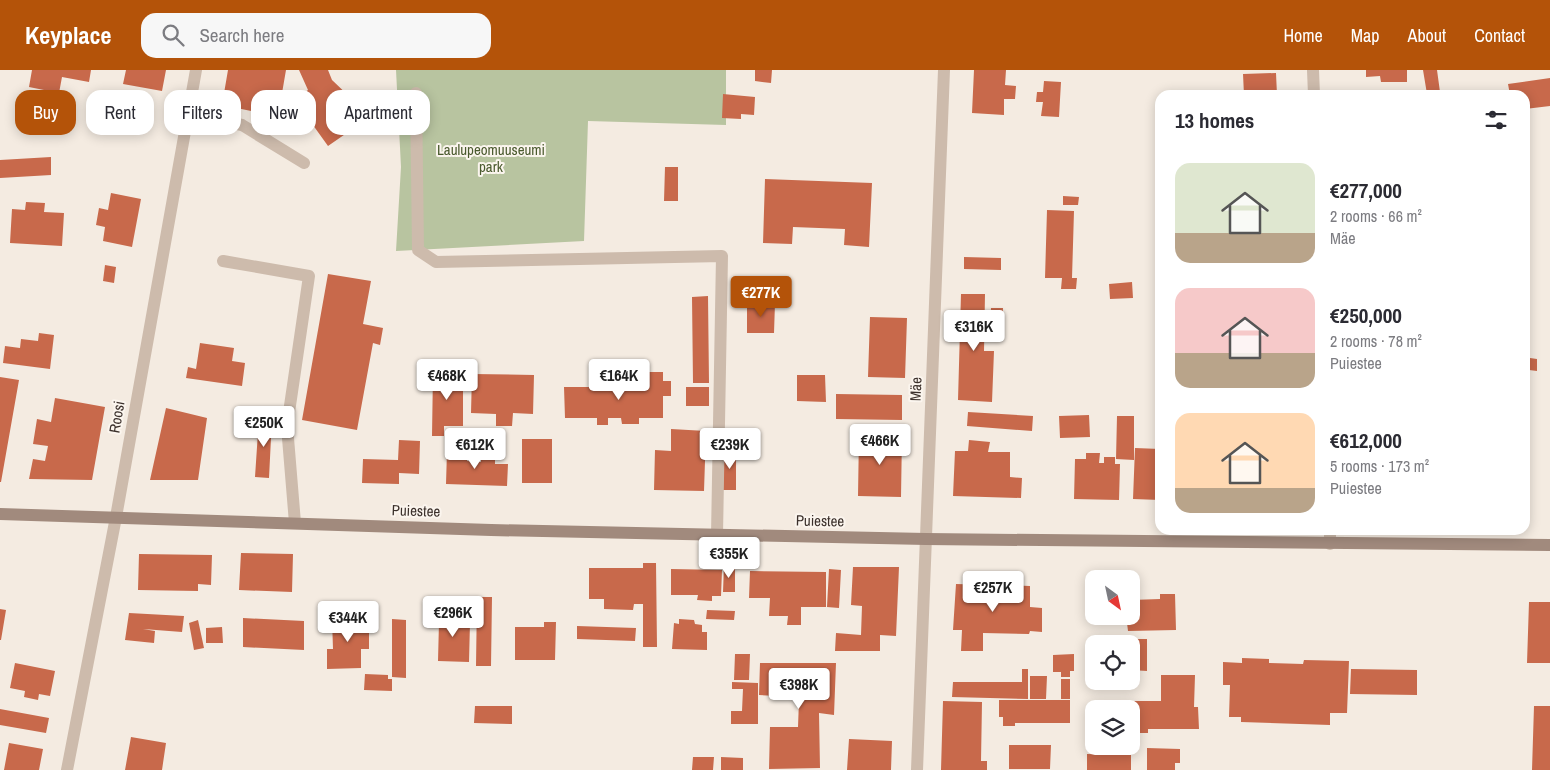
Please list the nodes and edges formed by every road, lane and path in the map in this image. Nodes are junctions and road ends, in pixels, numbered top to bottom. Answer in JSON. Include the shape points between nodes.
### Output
{"nodes":[{"id":1,"x":196,"y":70,"type":"edge"},
{"id":2,"x":944,"y":70,"type":"edge"},
{"id":3,"x":1313,"y":70,"type":"edge"},
{"id":4,"x":192,"y":90,"type":"edge"},
{"id":5,"x":1314,"y":90,"type":"edge"},
{"id":6,"x":241,"y":125,"type":"edge"},
{"id":7,"x":184,"y":135,"type":"edge"},
{"id":8,"x":417,"y":135,"type":"edge"},
{"id":9,"x":304,"y":163,"type":"dead end"},
{"id":10,"x":223,"y":261,"type":"dead end"},
{"id":11,"x":0,"y":514,"type":"edge"},
{"id":12,"x":116,"y":517,"type":"junction"},
{"id":13,"x":295,"y":523,"type":"junction"},
{"id":14,"x":717,"y":535,"type":"junction"},
{"id":15,"x":1330,"y":535,"type":"edge"},
{"id":16,"x":926,"y":539,"type":"junction"},
{"id":17,"x":1330,"y":544,"type":"junction"},
{"id":18,"x":1550,"y":545,"type":"edge"},
{"id":19,"x":67,"y":770,"type":"edge"},
{"id":20,"x":917,"y":770,"type":"edge"}],
"edges":[{"from":1,"to":4,"type":"street","name":"Roosi"},
{"from":2,"to":16,"type":"street","name":"Mäe"},
{"from":3,"to":5,"type":"street"},
{"from":6,"to":9,"type":"street"},
{"from":7,"to":12,"type":"street","name":"Roosi"},
{"from":8,"to":14,"type":"street","via":[[418,250],[436,262],[722,256]]},
{"from":10,"to":13,"type":"street","via":[[309,276],[287,426]]},
{"from":11,"to":12,"type":"main road","name":"Puiestee"},
{"from":12,"to":13,"type":"main road","name":"Puiestee"},
{"from":12,"to":19,"type":"street","name":"Roosi"},
{"from":13,"to":14,"type":"main road","name":"Puiestee"},
{"from":14,"to":16,"type":"main road","name":"Puiestee"},
{"from":15,"to":17,"type":"street"},
{"from":16,"to":17,"type":"main road","name":"Puiestee"},
{"from":16,"to":20,"type":"street","name":"Mäe"},
{"from":17,"to":18,"type":"main road","name":"Puiestee"}]}
